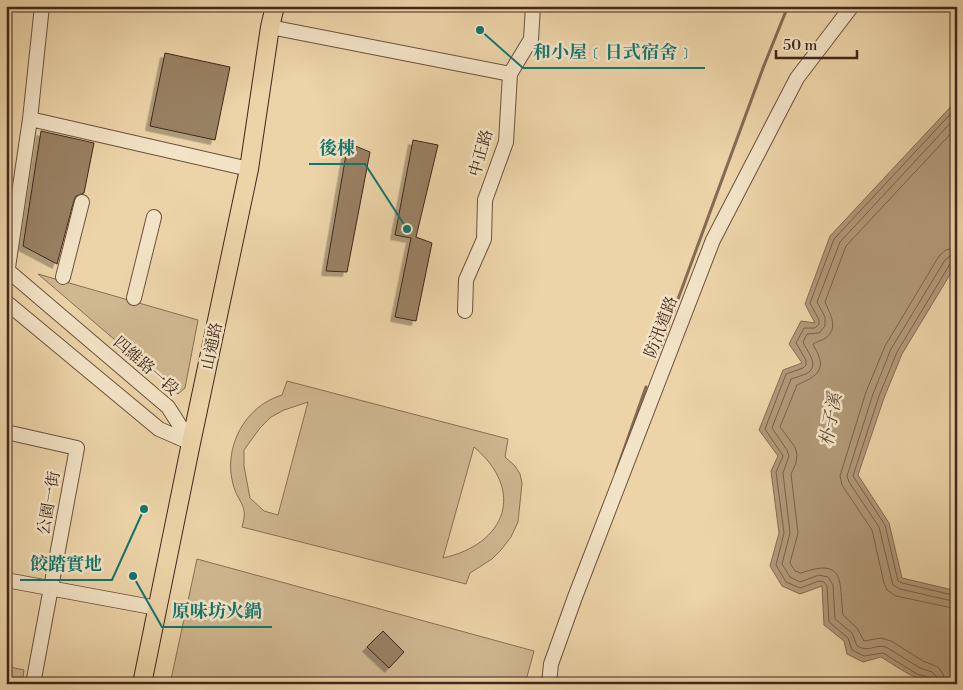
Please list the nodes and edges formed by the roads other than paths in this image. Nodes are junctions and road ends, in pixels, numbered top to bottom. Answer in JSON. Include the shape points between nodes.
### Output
{"nodes":[{"id":1,"x":42,"y":6,"type":"edge"},
{"id":2,"x":275,"y":6,"type":"edge"},
{"id":3,"x":533,"y":6,"type":"edge"},
{"id":4,"x":852,"y":6,"type":"edge"},
{"id":5,"x":270,"y":27,"type":"junction"},
{"id":6,"x":510,"y":74,"type":"junction"},
{"id":7,"x":30,"y":119,"type":"junction"},
{"id":8,"x":249,"y":168,"type":"junction"},
{"id":9,"x":82,"y":202,"type":"dead end"},
{"id":10,"x":154,"y":217,"type":"dead end"},
{"id":11,"x":7,"y":273,"type":"edge"},
{"id":12,"x":63,"y":277,"type":"dead end"},
{"id":13,"x":134,"y":298,"type":"dead end"},
{"id":14,"x":6,"y":302,"type":"edge"},
{"id":15,"x":464,"y":311,"type":"dead end"},
{"id":16,"x":6,"y":432,"type":"edge"},
{"id":17,"x":191,"y":443,"type":"junction"},
{"id":18,"x":6,"y":580,"type":"edge"},
{"id":19,"x":51,"y":588,"type":"junction"},
{"id":20,"x":157,"y":608,"type":"junction"},
{"id":21,"x":33,"y":684,"type":"edge"},
{"id":22,"x":142,"y":684,"type":"edge"},
{"id":23,"x":550,"y":684,"type":"edge"}],
"edges":[{"from":1,"to":7,"type":"street"},
{"from":2,"to":5,"type":"main road","name":"山通路"},
{"from":3,"to":6,"type":"street","name":"中正路","via":[[531,39]]},
{"from":4,"to":23,"type":"street","name":"防汛道路","via":[[797,78],[713,240],[575,597],[552,664]]},
{"from":5,"to":6,"type":"street"},
{"from":5,"to":8,"type":"main road","name":"山通路"},
{"from":6,"to":15,"type":"street","name":"中正路","via":[[506,142],[485,200],[484,239],[466,280]]},
{"from":7,"to":8,"type":"street"},
{"from":7,"to":11,"type":"street"},
{"from":8,"to":17,"type":"main road","name":"山通路"},
{"from":9,"to":12,"type":"street"},
{"from":10,"to":13,"type":"street"},
{"from":11,"to":17,"type":"street","name":"四維路一段","via":[[168,407]]},
{"from":14,"to":17,"type":"street","via":[[159,429]]},
{"from":16,"to":19,"type":"street","name":"公園一街","via":[[77,448]]},
{"from":17,"to":20,"type":"main road","name":"山通路"},
{"from":18,"to":19,"type":"street"},
{"from":19,"to":20,"type":"street"},
{"from":19,"to":21,"type":"street","name":"公園一街"},
{"from":20,"to":22,"type":"main road","name":"山通路"}]}
